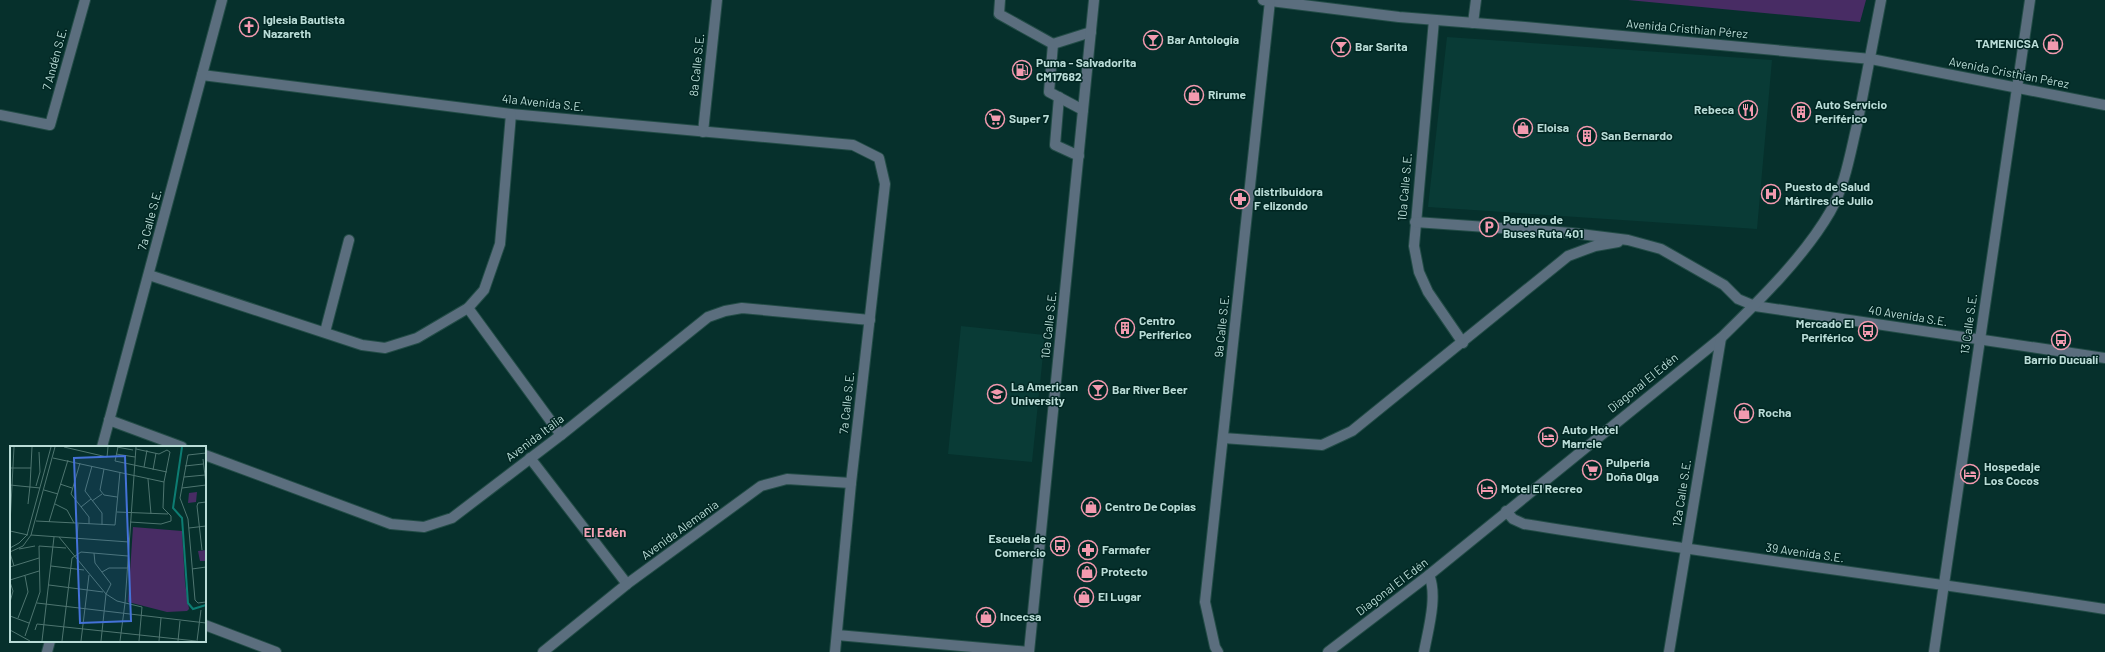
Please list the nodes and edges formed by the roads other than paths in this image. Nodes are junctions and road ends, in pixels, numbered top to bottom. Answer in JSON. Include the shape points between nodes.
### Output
{"nodes":[{"id":1,"x":85,"y":0,"type":"edge"},
{"id":2,"x":222,"y":0,"type":"edge"},
{"id":3,"x":717,"y":0,"type":"edge"},
{"id":4,"x":1000,"y":0,"type":"edge"},
{"id":5,"x":1094,"y":0,"type":"edge"},
{"id":6,"x":1266,"y":0,"type":"edge"},
{"id":7,"x":1476,"y":0,"type":"edge"},
{"id":8,"x":1881,"y":0,"type":"edge"},
{"id":9,"x":2030,"y":0,"type":"edge"},
{"id":10,"x":1434,"y":20,"type":"junction"},
{"id":11,"x":1474,"y":23,"type":"junction"},
{"id":12,"x":1091,"y":32,"type":"junction"},
{"id":13,"x":1053,"y":44,"type":"junction"},
{"id":14,"x":1871,"y":59,"type":"junction"},
{"id":15,"x":202,"y":75,"type":"junction"},
{"id":16,"x":2017,"y":88,"type":"junction"},
{"id":17,"x":1059,"y":97,"type":"junction"},
{"id":18,"x":2105,"y":105,"type":"edge"},
{"id":19,"x":1083,"y":110,"type":"junction"},
{"id":20,"x":511,"y":114,"type":"junction"},
{"id":21,"x":0,"y":115,"type":"edge"},
{"id":22,"x":703,"y":132,"type":"junction"},
{"id":23,"x":1079,"y":156,"type":"junction"},
{"id":24,"x":879,"y":158,"type":"joint"},
{"id":25,"x":1415,"y":222,"type":"junction"},
{"id":26,"x":350,"y":240,"type":"dead end"},
{"id":27,"x":1628,"y":240,"type":"junction"},
{"id":28,"x":149,"y":275,"type":"junction"},
{"id":29,"x":1754,"y":306,"type":"junction"},
{"id":30,"x":468,"y":308,"type":"junction"},
{"id":31,"x":870,"y":320,"type":"junction"},
{"id":32,"x":325,"y":332,"type":"junction"},
{"id":33,"x":1721,"y":338,"type":"junction"},
{"id":34,"x":1980,"y":341,"type":"junction"},
{"id":35,"x":1463,"y":343,"type":"junction"},
{"id":36,"x":2105,"y":358,"type":"edge"},
{"id":37,"x":110,"y":420,"type":"junction"},
{"id":38,"x":561,"y":435,"type":"junction"},
{"id":39,"x":1223,"y":438,"type":"junction"},
{"id":40,"x":102,"y":446,"type":"edge"},
{"id":41,"x":179,"y":446,"type":"edge"},
{"id":42,"x":206,"y":455,"type":"edge"},
{"id":43,"x":530,"y":458,"type":"junction"},
{"id":44,"x":852,"y":482,"type":"junction"},
{"id":45,"x":1506,"y":511,"type":"junction"},
{"id":46,"x":1686,"y":550,"type":"junction"},
{"id":47,"x":1430,"y":575,"type":"junction"},
{"id":48,"x":627,"y":584,"type":"junction"},
{"id":49,"x":1944,"y":584,"type":"junction"},
{"id":50,"x":2105,"y":608,"type":"edge"},
{"id":51,"x":206,"y":625,"type":"edge"},
{"id":52,"x":837,"y":635,"type":"junction"},
{"id":53,"x":50,"y":642,"type":"edge"},
{"id":54,"x":47,"y":652,"type":"edge"},
{"id":55,"x":276,"y":652,"type":"edge"},
{"id":56,"x":543,"y":652,"type":"edge"},
{"id":57,"x":835,"y":652,"type":"edge"},
{"id":58,"x":1029,"y":652,"type":"edge"},
{"id":59,"x":1218,"y":652,"type":"edge"},
{"id":60,"x":1328,"y":652,"type":"edge"},
{"id":61,"x":1424,"y":652,"type":"edge"},
{"id":62,"x":1669,"y":652,"type":"edge"},
{"id":63,"x":1934,"y":652,"type":"edge"}],
"edges":[{"from":1,"to":21,"type":"street","name":"7 Andén S.E.","via":[[50,125]]},
{"from":2,"to":15,"type":"street","name":"7a Calle S.E."},
{"from":3,"to":22,"type":"street","name":"8a Calle S.E."},
{"from":4,"to":13,"type":"street","via":[[999,14]]},
{"from":5,"to":12,"type":"street","name":"10a Calle S.E."},
{"from":6,"to":10,"type":"street","name":"Avenida Cristhian Pérez"},
{"from":6,"to":39,"type":"street","name":"9a Calle S.E."},
{"from":7,"to":11,"type":"street"},
{"from":8,"to":14,"type":"street","name":"Diagonal El Edén"},
{"from":9,"to":16,"type":"street","name":"13 Calle S.E."},
{"from":10,"to":11,"type":"street","name":"Avenida Cristhian Pérez"},
{"from":10,"to":25,"type":"street","name":"10a Calle S.E."},
{"from":11,"to":14,"type":"street","name":"Avenida Cristhian Pérez"},
{"from":12,"to":13,"type":"street"},
{"from":12,"to":19,"type":"street","name":"10a Calle S.E."},
{"from":13,"to":17,"type":"street","via":[[1049,92]]},
{"from":14,"to":16,"type":"street","name":"Avenida Cristhian Pérez"},
{"from":14,"to":29,"type":"street","name":"Diagonal El Edén","via":[[1847,171],[1830,211],[1806,246]]},
{"from":15,"to":20,"type":"street","name":"41a Avenida S.E."},
{"from":15,"to":28,"type":"street","name":"7a Calle S.E."},
{"from":16,"to":18,"type":"street","name":"Avenida Cristhian Pérez"},
{"from":16,"to":34,"type":"street","name":"13 Calle S.E."},
{"from":17,"to":19,"type":"street"},
{"from":17,"to":23,"type":"street","via":[[1055,145]]},
{"from":19,"to":23,"type":"street","name":"10a Calle S.E."},
{"from":20,"to":22,"type":"street","name":"41a Avenida S.E."},
{"from":20,"to":30,"type":"street","via":[[500,244],[484,290]]},
{"from":22,"to":24,"type":"street","name":"41a Avenida S.E.","via":[[853,145]]},
{"from":23,"to":58,"type":"street","name":"10a Calle S.E."},
{"from":24,"to":31,"type":"street","name":"7a Calle S.E.","via":[[885,184]]},
{"from":25,"to":27,"type":"street","name":"40 Avenida S.E.","via":[[1572,233]]},
{"from":25,"to":35,"type":"street","name":"10a Calle S.E.","via":[[1414,246],[1419,272],[1428,292]]},
{"from":26,"to":32,"type":"street"},
{"from":27,"to":29,"type":"street","name":"40 Avenida S.E.","via":[[1661,249],[1724,285],[1738,299]]},
{"from":27,"to":35,"type":"street","via":[[1594,246],[1568,256]]},
{"from":28,"to":32,"type":"street"},
{"from":28,"to":37,"type":"street","name":"7a Calle S.E."},
{"from":29,"to":33,"type":"street","name":"Diagonal El Edén"},
{"from":29,"to":34,"type":"street","name":"40 Avenida S.E."},
{"from":30,"to":32,"type":"street","via":[[417,338],[385,348],[362,345]]},
{"from":30,"to":38,"type":"street"},
{"from":31,"to":38,"type":"street","name":"Avenida Italia","via":[[742,308],[725,311],[708,318]]},
{"from":31,"to":44,"type":"street","name":"7a Calle S.E."},
{"from":33,"to":45,"type":"street","name":"Diagonal El Edén"},
{"from":33,"to":46,"type":"street","name":"12a Calle S.E."},
{"from":34,"to":36,"type":"street","name":"40 Avenida S.E."},
{"from":34,"to":49,"type":"street","name":"13 Calle S.E."},
{"from":35,"to":39,"type":"street","via":[[1352,431],[1322,445]]},
{"from":37,"to":40,"type":"street","name":"7a Calle S.E."},
{"from":37,"to":41,"type":"street"},
{"from":38,"to":43,"type":"street","name":"Avenida Italia"},
{"from":39,"to":59,"type":"street","name":"9a Calle S.E.","via":[[1205,602]]},
{"from":42,"to":43,"type":"street","name":"Avenida Italia","via":[[391,524],[424,527],[452,518]]},
{"from":43,"to":48,"type":"street"},
{"from":44,"to":48,"type":"street","name":"Avenida Alemania","via":[[787,479],[761,486]]},
{"from":44,"to":52,"type":"street","name":"7a Calle S.E."},
{"from":45,"to":46,"type":"street","name":"39 Avenida S.E.","via":[[1513,519],[1524,524]]},
{"from":45,"to":47,"type":"street","name":"Diagonal El Edén"},
{"from":46,"to":49,"type":"street","name":"39 Avenida S.E."},
{"from":46,"to":62,"type":"street","name":"12a Calle S.E."},
{"from":47,"to":60,"type":"street","name":"Diagonal El Edén"},
{"from":47,"to":61,"type":"street","via":[[1433,594]]},
{"from":48,"to":56,"type":"street","name":"Avenida Alemania"},
{"from":49,"to":50,"type":"street","name":"39 Avenida S.E."},
{"from":49,"to":63,"type":"street","name":"13 Calle S.E."},
{"from":51,"to":55,"type":"street"},
{"from":52,"to":57,"type":"street","name":"7a Calle S.E."},
{"from":52,"to":58,"type":"street"},
{"from":53,"to":54,"type":"street"}]}
